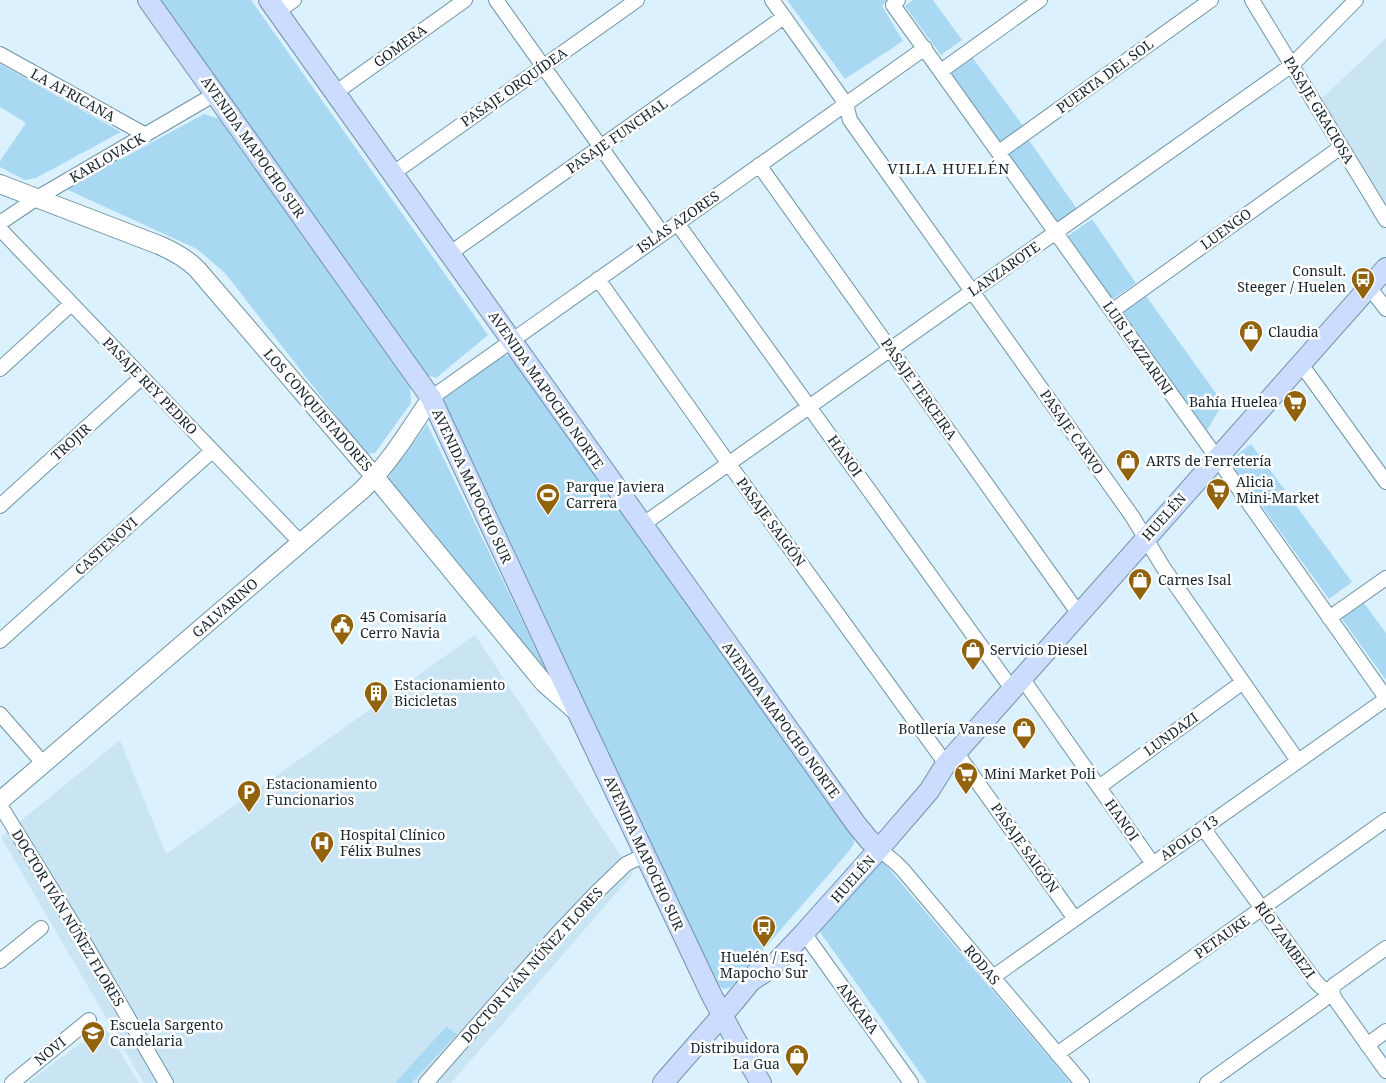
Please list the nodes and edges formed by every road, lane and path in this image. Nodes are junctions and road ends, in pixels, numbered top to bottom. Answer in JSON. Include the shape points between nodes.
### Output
{"nodes":[{"id":1,"x":148,"y":0,"type":"edge"},
{"id":2,"x":294,"y":0,"type":"edge"},
{"id":3,"x":465,"y":0,"type":"edge"},
{"id":4,"x":496,"y":0,"type":"edge"},
{"id":5,"x":637,"y":0,"type":"edge"},
{"id":6,"x":772,"y":0,"type":"edge"},
{"id":7,"x":898,"y":0,"type":"edge"},
{"id":8,"x":1040,"y":0,"type":"edge"},
{"id":9,"x":1211,"y":0,"type":"edge"},
{"id":10,"x":1252,"y":0,"type":"edge"},
{"id":11,"x":1356,"y":0,"type":"edge"},
{"id":12,"x":273,"y":6,"type":"edge"},
{"id":13,"x":784,"y":17,"type":"junction"},
{"id":14,"x":925,"y":48,"type":"junction"},
{"id":15,"x":0,"y":54,"type":"edge"},
{"id":16,"x":1292,"y":65,"type":"junction"},
{"id":17,"x":543,"y":66,"type":"junction"},
{"id":18,"x":941,"y":70,"type":"junction"},
{"id":19,"x":335,"y":93,"type":"junction"},
{"id":20,"x":216,"y":94,"type":"junction"},
{"id":21,"x":846,"y":104,"type":"junction"},
{"id":22,"x":146,"y":135,"type":"junction"},
{"id":23,"x":601,"y":147,"type":"junction"},
{"id":24,"x":1341,"y":147,"type":"junction"},
{"id":25,"x":999,"y":152,"type":"junction"},
{"id":26,"x":759,"y":165,"type":"junction"},
{"id":27,"x":392,"y":174,"type":"junction"},
{"id":28,"x":0,"y":184,"type":"edge"},
{"id":29,"x":37,"y":198,"type":"junction"},
{"id":30,"x":1386,"y":220,"type":"edge"},
{"id":31,"x":0,"y":223,"type":"edge"},
{"id":32,"x":677,"y":223,"type":"junction"},
{"id":33,"x":0,"y":229,"type":"edge"},
{"id":34,"x":1056,"y":232,"type":"junction"},
{"id":35,"x":662,"y":233,"type":"junction"},
{"id":36,"x":449,"y":254,"type":"junction"},
{"id":37,"x":1386,"y":268,"type":"edge"},
{"id":38,"x":598,"y":279,"type":"junction"},
{"id":39,"x":1369,"y":287,"type":"junction"},
{"id":40,"x":972,"y":291,"type":"junction"},
{"id":41,"x":71,"y":304,"type":"junction"},
{"id":42,"x":1386,"y":310,"type":"edge"},
{"id":43,"x":1112,"y":311,"type":"junction"},
{"id":44,"x":511,"y":341,"type":"junction"},
{"id":45,"x":890,"y":349,"type":"junction"},
{"id":46,"x":1300,"y":364,"type":"junction"},
{"id":47,"x":0,"y":369,"type":"edge"},
{"id":48,"x":142,"y":378,"type":"junction"},
{"id":49,"x":431,"y":398,"type":"junction"},
{"id":50,"x":809,"y":407,"type":"junction"},
{"id":51,"x":212,"y":451,"type":"junction"},
{"id":52,"x":1217,"y":458,"type":"junction"},
{"id":53,"x":729,"y":464,"type":"junction"},
{"id":54,"x":376,"y":477,"type":"junction"},
{"id":55,"x":1386,"y":482,"type":"edge"},
{"id":56,"x":0,"y":506,"type":"edge"},
{"id":57,"x":642,"y":525,"type":"junction"},
{"id":58,"x":1146,"y":538,"type":"junction"},
{"id":59,"x":301,"y":543,"type":"junction"},
{"id":60,"x":1386,"y":578,"type":"edge"},
{"id":61,"x":1079,"y":614,"type":"junction"},
{"id":62,"x":1330,"y":618,"type":"junction"},
{"id":63,"x":0,"y":641,"type":"edge"},
{"id":64,"x":1243,"y":682,"type":"junction"},
{"id":65,"x":1017,"y":683,"type":"junction"},
{"id":66,"x":1386,"y":698,"type":"edge"},
{"id":67,"x":0,"y":714,"type":"edge"},
{"id":68,"x":579,"y":714,"type":"junction"},
{"id":69,"x":948,"y":761,"type":"junction"},
{"id":70,"x":1298,"y":761,"type":"junction"},
{"id":71,"x":43,"y":763,"type":"junction"},
{"id":72,"x":1099,"y":787,"type":"junction"},
{"id":73,"x":0,"y":801,"type":"edge"},
{"id":74,"x":0,"y":805,"type":"edge"},
{"id":75,"x":1386,"y":820,"type":"edge"},
{"id":76,"x":1204,"y":828,"type":"junction"},
{"id":77,"x":874,"y":845,"type":"junction"},
{"id":78,"x":645,"y":855,"type":"junction"},
{"id":79,"x":1153,"y":864,"type":"junction"},
{"id":80,"x":1262,"y":908,"type":"junction"},
{"id":81,"x":1075,"y":919,"type":"junction"},
{"id":82,"x":41,"y":928,"type":"dead end"},
{"id":83,"x":804,"y":933,"type":"junction"},
{"id":84,"x":1386,"y":948,"type":"edge"},
{"id":85,"x":0,"y":960,"type":"edge"},
{"id":86,"x":993,"y":977,"type":"junction"},
{"id":87,"x":751,"y":981,"type":"junction"},
{"id":88,"x":1332,"y":992,"type":"junction"},
{"id":89,"x":722,"y":1016,"type":"junction"},
{"id":90,"x":89,"y":1020,"type":"dead end"},
{"id":91,"x":1386,"y":1031,"type":"edge"},
{"id":92,"x":1367,"y":1045,"type":"junction"},
{"id":93,"x":1057,"y":1054,"type":"junction"},
{"id":94,"x":1386,"y":1071,"type":"edge"},
{"id":95,"x":1386,"y":1078,"type":"edge"},
{"id":96,"x":12,"y":1083,"type":"edge"},
{"id":97,"x":166,"y":1083,"type":"edge"},
{"id":98,"x":426,"y":1083,"type":"edge"},
{"id":99,"x":663,"y":1083,"type":"edge"},
{"id":100,"x":761,"y":1083,"type":"edge"},
{"id":101,"x":912,"y":1083,"type":"edge"},
{"id":102,"x":1082,"y":1083,"type":"edge"},
{"id":103,"x":1207,"y":1083,"type":"edge"},
{"id":104,"x":1378,"y":1083,"type":"edge"}],
"edges":[{"from":1,"to":20,"type":"main road","name":"AVENIDA MAPOCHO SUR"},
{"from":2,"to":12,"type":"street"},
{"from":3,"to":19,"type":"street","name":"GOMERA"},
{"from":4,"to":17,"type":"street"},
{"from":5,"to":17,"type":"street","name":"PASAJE ORQUÍDEA"},
{"from":6,"to":13,"type":"street","name":"PASAJE CARVO"},
{"from":7,"to":14,"type":"street","name":"LUIS LAZZARINI","via":[[893,5]]},
{"from":8,"to":18,"type":"street"},
{"from":9,"to":25,"type":"street","name":"PUERTA DEL SOL"},
{"from":10,"to":16,"type":"street","name":"PASAJE GRACIOSA"},
{"from":11,"to":16,"type":"street","name":"LANZAROTE"},
{"from":12,"to":19,"type":"main road","name":"AVENIDA MAPOCHO NORTE"},
{"from":13,"to":21,"type":"street","name":"PASAJE CARVO"},
{"from":13,"to":23,"type":"street","name":"PASAJE FUNCHAL"},
{"from":14,"to":18,"type":"street","name":"LUIS LAZZARINI"},
{"from":14,"to":21,"type":"street","name":"ISLAS AZORES"},
{"from":15,"to":22,"type":"street","name":"LA AFRICANA"},
{"from":16,"to":24,"type":"street","name":"PASAJE GRACIOSA"},
{"from":16,"to":34,"type":"street","name":"LANZAROTE"},
{"from":17,"to":23,"type":"street"},
{"from":17,"to":27,"type":"street","name":"PASAJE ORQUÍDEA"},
{"from":18,"to":25,"type":"street","name":"LUIS LAZZARINI"},
{"from":19,"to":27,"type":"main road","name":"AVENIDA MAPOCHO NORTE"},
{"from":20,"to":22,"type":"street","name":"KARLOVACK"},
{"from":20,"to":49,"type":"main road","name":"AVENIDA MAPOCHO SUR"},
{"from":21,"to":26,"type":"street","name":"ISLAS AZORES"},
{"from":21,"to":40,"type":"street","name":"PASAJE CARVO","via":[[850,120]]},
{"from":22,"to":29,"type":"street","name":"KARLOVACK"},
{"from":23,"to":35,"type":"street"},
{"from":23,"to":36,"type":"street","name":"PASAJE FUNCHAL"},
{"from":24,"to":30,"type":"street","name":"PASAJE GRACIOSA"},
{"from":24,"to":43,"type":"street","name":"LUENGO"},
{"from":25,"to":34,"type":"street","name":"LUIS LAZZARINI"},
{"from":26,"to":32,"type":"street","name":"ISLAS AZORES"},
{"from":26,"to":45,"type":"street","name":"PASAJE TERCEIRA"},
{"from":27,"to":36,"type":"main road","name":"AVENIDA MAPOCHO NORTE"},
{"from":28,"to":29,"type":"street","name":"LOS CONQUISTADORES"},
{"from":29,"to":31,"type":"street","name":"KARLOVACK"},
{"from":29,"to":54,"type":"street","name":"LOS CONQUISTADORES","via":[[159,244],[190,262]]},
{"from":32,"to":35,"type":"street","name":"ISLAS AZORES"},
{"from":32,"to":50,"type":"street","name":"HANOI"},
{"from":33,"to":41,"type":"street","name":"PASAJE REY PEDRO"},
{"from":34,"to":40,"type":"street","name":"LANZAROTE"},
{"from":34,"to":43,"type":"street","name":"LUIS LAZZARINI"},
{"from":35,"to":38,"type":"street","name":"ISLAS AZORES"},
{"from":36,"to":44,"type":"main road","name":"AVENIDA MAPOCHO NORTE"},
{"from":37,"to":39,"type":"main road","name":"HUELÉN"},
{"from":38,"to":44,"type":"street","name":"ISLAS AZORES"},
{"from":38,"to":53,"type":"street","name":"PASAJE SAIGÓN"},
{"from":39,"to":42,"type":"street"},
{"from":39,"to":46,"type":"main road","name":"HUELÉN"},
{"from":40,"to":45,"type":"street","name":"LANZAROTE"},
{"from":40,"to":58,"type":"street","name":"PASAJE CARVO"},
{"from":41,"to":47,"type":"street"},
{"from":41,"to":48,"type":"street","name":"PASAJE REY PEDRO"},
{"from":43,"to":52,"type":"street","name":"LUIS LAZZARINI"},
{"from":44,"to":49,"type":"street","name":"ISLAS AZORES"},
{"from":44,"to":57,"type":"main road","name":"AVENIDA MAPOCHO NORTE"},
{"from":45,"to":50,"type":"street","name":"LANZAROTE"},
{"from":45,"to":61,"type":"street","name":"PASAJE TERCEIRA"},
{"from":46,"to":52,"type":"main road","name":"HUELÉN"},
{"from":46,"to":55,"type":"street"},
{"from":48,"to":51,"type":"street","name":"PASAJE REY PEDRO"},
{"from":48,"to":56,"type":"street","name":"TROJIR"},
{"from":49,"to":54,"type":"street","name":"GALVARINO"},
{"from":49,"to":68,"type":"main road","name":"AVENIDA MAPOCHO SUR"},
{"from":50,"to":53,"type":"street","name":"LANZAROTE"},
{"from":50,"to":65,"type":"street","name":"HANOI"},
{"from":51,"to":59,"type":"street","name":"PASAJE REY PEDRO"},
{"from":51,"to":63,"type":"street","name":"CASTENOVI"},
{"from":52,"to":58,"type":"main road","name":"HUELÉN"},
{"from":52,"to":62,"type":"street","name":"LUIS LAZZARINI"},
{"from":53,"to":57,"type":"street","name":"LANZAROTE"},
{"from":53,"to":69,"type":"street","name":"PASAJE SAIGÓN"},
{"from":54,"to":59,"type":"street","name":"GALVARINO"},
{"from":54,"to":68,"type":"street","name":"LOS CONQUISTADORES","via":[[544,683]]},
{"from":57,"to":77,"type":"main road","name":"AVENIDA MAPOCHO NORTE"},
{"from":58,"to":61,"type":"main road","name":"HUELÉN"},
{"from":58,"to":64,"type":"street","name":"PASAJE CARVO"},
{"from":59,"to":71,"type":"street","name":"GALVARINO"},
{"from":60,"to":62,"type":"street"},
{"from":61,"to":65,"type":"main road","name":"HUELÉN"},
{"from":62,"to":66,"type":"street","name":"LUIS LAZZARINI"},
{"from":64,"to":70,"type":"street","name":"PASAJE CARVO"},
{"from":64,"to":72,"type":"street","name":"LUNDAZI"},
{"from":65,"to":69,"type":"main road","name":"HUELÉN"},
{"from":65,"to":72,"type":"street","name":"HANOI"},
{"from":66,"to":70,"type":"street","name":"APOLO 13"},
{"from":67,"to":71,"type":"street"},
{"from":68,"to":78,"type":"main road","name":"AVENIDA MAPOCHO SUR"},
{"from":69,"to":77,"type":"main road","name":"HUELÉN","via":[[919,787]]},
{"from":69,"to":81,"type":"street","name":"PASAJE SAIGÓN"},
{"from":70,"to":76,"type":"street","name":"APOLO 13"},
{"from":71,"to":73,"type":"street","name":"GALVARINO"},
{"from":72,"to":79,"type":"street","name":"HANOI"},
{"from":74,"to":97,"type":"street","name":"DOCTOR IVÁN NÚÑEZ FLORES","via":[[88,947]]},
{"from":75,"to":80,"type":"street","name":"PETAUKE"},
{"from":76,"to":79,"type":"street","name":"APOLO 13"},
{"from":76,"to":80,"type":"street","name":"RÍO ZAMBEZI"},
{"from":77,"to":83,"type":"main road","name":"HUELÉN"},
{"from":77,"to":86,"type":"street","name":"RODAS","via":[[903,870]]},
{"from":77,"to":87,"type":"main road","name":"HUELÉN","via":[[764,961]]},
{"from":78,"to":89,"type":"main road","name":"AVENIDA MAPOCHO SUR"},
{"from":78,"to":98,"type":"street","name":"DOCTOR IVÁN NÚÑEZ FLORES","via":[[626,864],[596,892]]},
{"from":79,"to":81,"type":"street","name":"APOLO 13"},
{"from":80,"to":88,"type":"street","name":"RÍO ZAMBEZI","via":[[1316,982]]},
{"from":80,"to":93,"type":"street","name":"PETAUKE"},
{"from":81,"to":86,"type":"street","name":"APOLO 13"},
{"from":82,"to":85,"type":"street"},
{"from":83,"to":87,"type":"main road","name":"HUELÉN","via":[[771,968]]},
{"from":83,"to":101,"type":"street","name":"ANKARA"},
{"from":84,"to":88,"type":"street","via":[[1337,983]]},
{"from":86,"to":93,"type":"street","name":"RODAS"},
{"from":87,"to":89,"type":"main road","name":"HUELÉN"},
{"from":88,"to":92,"type":"street","name":"RÍO ZAMBEZI"},
{"from":88,"to":103,"type":"street"},
{"from":89,"to":99,"type":"main road","name":"HUELÉN"},
{"from":89,"to":100,"type":"main road","name":"AVENIDA MAPOCHO SUR"},
{"from":90,"to":96,"type":"street","name":"NOVI"},
{"from":91,"to":92,"type":"street"},
{"from":92,"to":94,"type":"street","name":"RÍO ZAMBEZI"},
{"from":93,"to":102,"type":"street","name":"RODAS"},
{"from":95,"to":104,"type":"street"}]}
